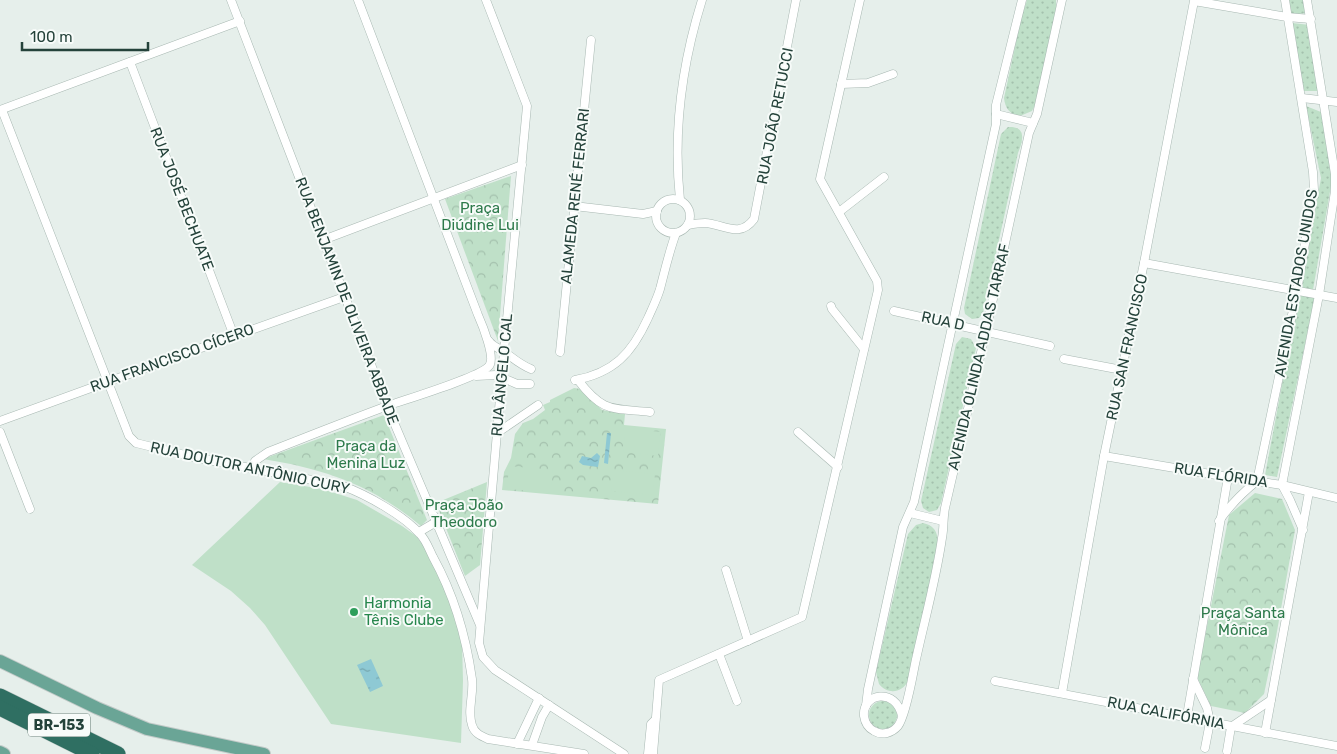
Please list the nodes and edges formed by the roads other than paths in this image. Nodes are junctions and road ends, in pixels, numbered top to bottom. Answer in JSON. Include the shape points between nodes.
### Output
{"nodes":[{"id":1,"x":231,"y":0,"type":"edge"},
{"id":2,"x":358,"y":0,"type":"edge"},
{"id":3,"x":486,"y":0,"type":"edge"},
{"id":4,"x":702,"y":0,"type":"edge"},
{"id":5,"x":796,"y":0,"type":"edge"},
{"id":6,"x":860,"y":0,"type":"edge"},
{"id":7,"x":1022,"y":0,"type":"edge"},
{"id":8,"x":1062,"y":0,"type":"edge"},
{"id":9,"x":1285,"y":0,"type":"edge"},
{"id":10,"x":1308,"y":0,"type":"edge"},
{"id":11,"x":1287,"y":17,"type":"junction"},
{"id":12,"x":1311,"y":19,"type":"junction"},
{"id":13,"x":240,"y":21,"type":"junction"},
{"id":14,"x":591,"y":40,"type":"dead end"},
{"id":15,"x":130,"y":62,"type":"junction"},
{"id":16,"x":894,"y":74,"type":"dead end"},
{"id":17,"x":841,"y":84,"type":"junction"},
{"id":18,"x":1302,"y":98,"type":"junction"},
{"id":19,"x":1325,"y":100,"type":"junction"},
{"id":20,"x":1337,"y":102,"type":"edge"},
{"id":21,"x":1,"y":110,"type":"edge"},
{"id":22,"x":996,"y":114,"type":"junction"},
{"id":23,"x":1033,"y":124,"type":"junction"},
{"id":24,"x":522,"y":165,"type":"junction"},
{"id":25,"x":884,"y":177,"type":"dead end"},
{"id":26,"x":433,"y":197,"type":"junction"},
{"id":27,"x":676,"y":200,"type":"junction"},
{"id":28,"x":574,"y":206,"type":"junction"},
{"id":29,"x":657,"y":211,"type":"junction"},
{"id":30,"x":839,"y":212,"type":"junction"},
{"id":31,"x":690,"y":213,"type":"junction"},
{"id":32,"x":643,"y":214,"type":"junction"},
{"id":33,"x":657,"y":220,"type":"junction"},
{"id":34,"x":705,"y":223,"type":"junction"},
{"id":35,"x":688,"y":225,"type":"junction"},
{"id":36,"x":672,"y":233,"type":"junction"},
{"id":37,"x":323,"y":240,"type":"junction"},
{"id":38,"x":1144,"y":263,"type":"junction"},
{"id":39,"x":1297,"y":291,"type":"junction"},
{"id":40,"x":1319,"y":295,"type":"junction"},
{"id":41,"x":344,"y":297,"type":"junction"},
{"id":42,"x":1337,"y":298,"type":"edge"},
{"id":43,"x":831,"y":306,"type":"dead end"},
{"id":44,"x":894,"y":311,"type":"dead end"},
{"id":45,"x":954,"y":324,"type":"junction"},
{"id":46,"x":986,"y":331,"type":"junction"},
{"id":47,"x":486,"y":335,"type":"junction"},
{"id":48,"x":234,"y":336,"type":"junction"},
{"id":49,"x":1050,"y":346,"type":"dead end"},
{"id":50,"x":864,"y":349,"type":"junction"},
{"id":51,"x":504,"y":351,"type":"junction"},
{"id":52,"x":560,"y":352,"type":"dead end"},
{"id":53,"x":1064,"y":360,"type":"dead end"},
{"id":54,"x":531,"y":369,"type":"dead end"},
{"id":55,"x":1122,"y":370,"type":"junction"},
{"id":56,"x":472,"y":376,"type":"junction"},
{"id":57,"x":502,"y":378,"type":"junction"},
{"id":58,"x":108,"y":381,"type":"junction"},
{"id":59,"x":530,"y":384,"type":"dead end"},
{"id":60,"x":538,"y":405,"type":"dead end"},
{"id":61,"x":387,"y":406,"type":"junction"},
{"id":62,"x":650,"y":412,"type":"dead end"},
{"id":63,"x":0,"y":421,"type":"edge"},
{"id":64,"x":0,"y":432,"type":"edge"},
{"id":65,"x":798,"y":432,"type":"dead end"},
{"id":66,"x":497,"y":433,"type":"junction"},
{"id":67,"x":1104,"y":456,"type":"junction"},
{"id":68,"x":838,"y":467,"type":"junction"},
{"id":69,"x":252,"y":469,"type":"junction"},
{"id":70,"x":1228,"y":478,"type":"junction"},
{"id":71,"x":1257,"y":481,"type":"junction"},
{"id":72,"x":1282,"y":485,"type":"junction"},
{"id":73,"x":1309,"y":492,"type":"junction"},
{"id":74,"x":1337,"y":498,"type":"edge"},
{"id":75,"x":30,"y":509,"type":"dead end"},
{"id":76,"x":910,"y":513,"type":"junction"},
{"id":77,"x":943,"y":521,"type":"junction"},
{"id":78,"x":1219,"y":521,"type":"junction"},
{"id":79,"x":436,"y":522,"type":"junction"},
{"id":80,"x":1303,"y":530,"type":"junction"},
{"id":81,"x":419,"y":532,"type":"junction"},
{"id":82,"x":726,"y":570,"type":"dead end"},
{"id":83,"x":481,"y":626,"type":"junction"},
{"id":84,"x":748,"y":641,"type":"junction"},
{"id":85,"x":479,"y":643,"type":"junction"},
{"id":86,"x":466,"y":646,"type":"junction"},
{"id":87,"x":720,"y":654,"type":"junction"},
{"id":88,"x":485,"y":660,"type":"junction"},
{"id":89,"x":0,"y":661,"type":"edge"},
{"id":90,"x":470,"y":666,"type":"junction"},
{"id":91,"x":1193,"y":679,"type":"junction"},
{"id":92,"x":994,"y":681,"type":"dead end"},
{"id":93,"x":1062,"y":693,"type":"junction"},
{"id":94,"x":0,"y":696,"type":"edge"},
{"id":95,"x":539,"y":698,"type":"junction"},
{"id":96,"x":1271,"y":700,"type":"junction"},
{"id":97,"x":736,"y":701,"type":"dead end"},
{"id":98,"x":549,"y":705,"type":"junction"},
{"id":99,"x":866,"y":706,"type":"junction"},
{"id":100,"x":0,"y":708,"type":"edge"},
{"id":101,"x":902,"y":716,"type":"junction"},
{"id":102,"x":1187,"y":716,"type":"junction"},
{"id":103,"x":1210,"y":722,"type":"junction"},
{"id":104,"x":1231,"y":726,"type":"junction"},
{"id":105,"x":1265,"y":733,"type":"junction"},
{"id":106,"x":652,"y":741,"type":"junction"},
{"id":107,"x":517,"y":744,"type":"junction"},
{"id":108,"x":532,"y":745,"type":"junction"},
{"id":109,"x":1337,"y":746,"type":"edge"},
{"id":110,"x":1205,"y":748,"type":"dead end"},
{"id":111,"x":1227,"y":751,"type":"dead end"},
{"id":112,"x":0,"y":752,"type":"edge"},
{"id":113,"x":4,"y":754,"type":"edge"},
{"id":114,"x":92,"y":754,"type":"edge"},
{"id":115,"x":118,"y":754,"type":"edge"},
{"id":116,"x":264,"y":754,"type":"edge"},
{"id":117,"x":584,"y":754,"type":"edge"},
{"id":118,"x":624,"y":754,"type":"edge"},
{"id":119,"x":648,"y":754,"type":"edge"},
{"id":120,"x":653,"y":754,"type":"edge"}],
"edges":[{"from":1,"to":13,"type":"street","name":"RUA BENJAMIN DE OLIVEIRA ABBADE"},
{"from":2,"to":26,"type":"street"},
{"from":3,"to":24,"type":"street","name":"RUA ÂNGELO CAL","via":[[528,106]]},
{"from":4,"to":27,"type":"street","via":[[694,25],[679,112]]},
{"from":5,"to":34,"type":"street","name":"RUA JOÃO RETUCCI","via":[[754,219],[746,227],[734,230]]},
{"from":6,"to":17,"type":"street"},
{"from":7,"to":22,"type":"street","name":"AVENIDA OLINDA ADDAS TARRAF"},
{"from":8,"to":23,"type":"street","name":"AVENIDA OLINDA ADDAS TARRAF"},
{"from":9,"to":11,"type":"street","name":"AVENIDA ESTADOS UNIDOS"},
{"from":10,"to":12,"type":"street","name":"AVENIDA ESTADOS UNIDOS"},
{"from":11,"to":12,"type":"street"},
{"from":11,"to":18,"type":"street","name":"AVENIDA ESTADOS UNIDOS"},
{"from":11,"to":38,"type":"street","name":"RUA SAN FRANCISCO","via":[[1194,1]]},
{"from":12,"to":19,"type":"street","name":"AVENIDA ESTADOS UNIDOS"},
{"from":13,"to":15,"type":"street"},
{"from":13,"to":37,"type":"street","name":"RUA BENJAMIN DE OLIVEIRA ABBADE"},
{"from":14,"to":28,"type":"street","name":"ALAMEDA RENÉ FERRARI"},
{"from":15,"to":21,"type":"street"},
{"from":15,"to":48,"type":"street","name":"RUA JOSÉ BECHUATE"},
{"from":16,"to":17,"type":"street","via":[[868,83]]},
{"from":17,"to":30,"type":"street","via":[[820,179]]},
{"from":18,"to":19,"type":"street"},
{"from":18,"to":39,"type":"street","name":"AVENIDA ESTADOS UNIDOS","via":[[1314,190]]},
{"from":19,"to":20,"type":"street"},
{"from":19,"to":40,"type":"street","name":"AVENIDA ESTADOS UNIDOS","via":[[1336,174]]},
{"from":21,"to":58,"type":"street","name":"RUA DOUTOR ANTÔNIO CURY"},
{"from":22,"to":23,"type":"street"},
{"from":22,"to":45,"type":"street","name":"AVENIDA OLINDA ADDAS TARRAF"},
{"from":23,"to":46,"type":"street","name":"AVENIDA OLINDA ADDAS TARRAF"},
{"from":24,"to":26,"type":"street"},
{"from":24,"to":51,"type":"street","name":"RUA ÂNGELO CAL"},
{"from":25,"to":30,"type":"street"},
{"from":26,"to":37,"type":"street"},
{"from":26,"to":47,"type":"street"},
{"from":27,"to":29,"type":"street","via":[[663,203]]},
{"from":27,"to":31,"type":"street","via":[[687,205]]},
{"from":28,"to":32,"type":"street"},
{"from":28,"to":52,"type":"street","name":"ALAMEDA RENÉ FERRARI"},
{"from":29,"to":32,"type":"street"},
{"from":29,"to":33,"type":"street"},
{"from":30,"to":50,"type":"street","via":[[877,281],[877,297]]},
{"from":31,"to":34,"type":"street"},
{"from":31,"to":35,"type":"street"},
{"from":32,"to":33,"type":"street"},
{"from":33,"to":36,"type":"street","via":[[660,228]]},
{"from":34,"to":35,"type":"street"},
{"from":35,"to":36,"type":"street"},
{"from":36,"to":62,"type":"street","via":[[659,292],[642,331],[629,351],[609,369],[577,380],[607,407]]},
{"from":37,"to":41,"type":"street","name":"RUA BENJAMIN DE OLIVEIRA ABBADE"},
{"from":38,"to":39,"type":"street"},
{"from":38,"to":55,"type":"street","name":"RUA SAN FRANCISCO"},
{"from":39,"to":40,"type":"street"},
{"from":39,"to":71,"type":"street","name":"AVENIDA ESTADOS UNIDOS"},
{"from":40,"to":42,"type":"street"},
{"from":40,"to":72,"type":"street","name":"AVENIDA ESTADOS UNIDOS"},
{"from":41,"to":48,"type":"street","name":"RUA FRANCISCO CÍCERO"},
{"from":41,"to":61,"type":"street","name":"RUA BENJAMIN DE OLIVEIRA ABBADE"},
{"from":43,"to":50,"type":"street"},
{"from":44,"to":45,"type":"street","name":"RUA D"},
{"from":45,"to":46,"type":"street","name":"RUA D"},
{"from":45,"to":76,"type":"street","name":"AVENIDA OLINDA ADDAS TARRAF"},
{"from":46,"to":49,"type":"street","name":"RUA D"},
{"from":46,"to":77,"type":"street","name":"AVENIDA OLINDA ADDAS TARRAF"},
{"from":47,"to":51,"type":"street","via":[[492,345]]},
{"from":47,"to":56,"type":"street","via":[[490,364]]},
{"from":48,"to":58,"type":"street","name":"RUA FRANCISCO CÍCERO"},
{"from":50,"to":68,"type":"street"},
{"from":51,"to":54,"type":"street"},
{"from":51,"to":57,"type":"street","name":"RUA ÂNGELO CAL"},
{"from":53,"to":55,"type":"street"},
{"from":55,"to":67,"type":"street","name":"RUA SAN FRANCISCO"},
{"from":56,"to":57,"type":"street","via":[[491,374]]},
{"from":56,"to":61,"type":"street"},
{"from":57,"to":59,"type":"street","via":[[517,384]]},
{"from":57,"to":66,"type":"street","name":"RUA ÂNGELO CAL"},
{"from":58,"to":63,"type":"street","name":"RUA FRANCISCO CÍCERO"},
{"from":58,"to":69,"type":"street","name":"RUA DOUTOR ANTÔNIO CURY","via":[[129,436],[136,443]]},
{"from":60,"to":66,"type":"street"},
{"from":61,"to":69,"type":"street","via":[[268,452],[255,461]]},
{"from":61,"to":79,"type":"street","name":"RUA BENJAMIN DE OLIVEIRA ABBADE"},
{"from":64,"to":75,"type":"street"},
{"from":65,"to":68,"type":"street"},
{"from":66,"to":83,"type":"street","name":"RUA ÂNGELO CAL"},
{"from":67,"to":70,"type":"street","name":"RUA FLÓRIDA"},
{"from":67,"to":93,"type":"street","name":"RUA SAN FRANCISCO"},
{"from":68,"to":84,"type":"street","via":[[802,617]]},
{"from":69,"to":81,"type":"street","name":"RUA DOUTOR ANTÔNIO CURY","via":[[325,482],[358,492]]},
{"from":70,"to":71,"type":"street","name":"RUA FLÓRIDA"},
{"from":70,"to":78,"type":"street"},
{"from":71,"to":72,"type":"street","name":"RUA FLÓRIDA"},
{"from":71,"to":78,"type":"street","via":[[1243,492]]},
{"from":72,"to":73,"type":"street","name":"RUA FLÓRIDA"},
{"from":72,"to":80,"type":"street"},
{"from":73,"to":74,"type":"street","name":"RUA FLÓRIDA"},
{"from":73,"to":80,"type":"street"},
{"from":76,"to":77,"type":"street"},
{"from":76,"to":99,"type":"street","name":"AVENIDA OLINDA ADDAS TARRAF","via":[[904,527]]},
{"from":77,"to":101,"type":"street","name":"AVENIDA OLINDA ADDAS TARRAF","via":[[943,536]]},
{"from":78,"to":91,"type":"street"},
{"from":79,"to":81,"type":"street"},
{"from":79,"to":83,"type":"street","name":"RUA BENJAMIN DE OLIVEIRA ABBADE"},
{"from":80,"to":96,"type":"street"},
{"from":81,"to":86,"type":"street","name":"RUA DOUTOR ANTÔNIO CURY","via":[[448,589]]},
{"from":82,"to":84,"type":"street"},
{"from":83,"to":85,"type":"street","name":"RUA ÂNGELO CAL"},
{"from":84,"to":87,"type":"street"},
{"from":85,"to":86,"type":"street","via":[[474,647]]},
{"from":85,"to":88,"type":"street"},
{"from":86,"to":90,"type":"street","name":"RUA DOUTOR ANTÔNIO CURY"},
{"from":87,"to":97,"type":"street"},
{"from":87,"to":106,"type":"street","via":[[659,680],[655,720],[651,724]]},
{"from":88,"to":90,"type":"street","via":[[478,658]]},
{"from":88,"to":95,"type":"street","via":[[494,670]]},
{"from":89,"to":116,"type":"main road","via":[[147,729]]},
{"from":90,"to":107,"type":"street","name":"RUA DOUTOR ANTÔNIO CURY","via":[[473,683],[471,724],[474,730],[488,739]]},
{"from":91,"to":102,"type":"street"},
{"from":91,"to":103,"type":"street"},
{"from":92,"to":93,"type":"street","name":"RUA CALIFÓRNIA"},
{"from":93,"to":102,"type":"street","name":"RUA CALIFÓRNIA"},
{"from":94,"to":115,"type":"highway","number":"BR-153"},
{"from":95,"to":98,"type":"street"},
{"from":95,"to":107,"type":"street"},
{"from":96,"to":104,"type":"street"},
{"from":96,"to":105,"type":"street"},
{"from":98,"to":108,"type":"street"},
{"from":98,"to":118,"type":"street"},
{"from":99,"to":101,"type":"street","via":[[879,697],[888,697],[895,701]]},
{"from":99,"to":101,"type":"street","via":[[866,723],[870,730],[878,733],[894,730]]},
{"from":100,"to":114,"type":"highway","number":"BR-153"},
{"from":102,"to":103,"type":"street","name":"RUA CALIFÓRNIA"},
{"from":103,"to":104,"type":"street","name":"RUA CALIFÓRNIA"},
{"from":103,"to":110,"type":"street"},
{"from":104,"to":105,"type":"street","name":"RUA CALIFÓRNIA"},
{"from":104,"to":111,"type":"street"},
{"from":105,"to":109,"type":"street","name":"RUA CALIFÓRNIA"},
{"from":106,"to":119,"type":"street"},
{"from":106,"to":120,"type":"street"},
{"from":107,"to":108,"type":"street","name":"RUA DOUTOR ANTÔNIO CURY"},
{"from":108,"to":117,"type":"street","name":"RUA DOUTOR ANTÔNIO CURY"},
{"from":112,"to":113,"type":"main road"}]}
